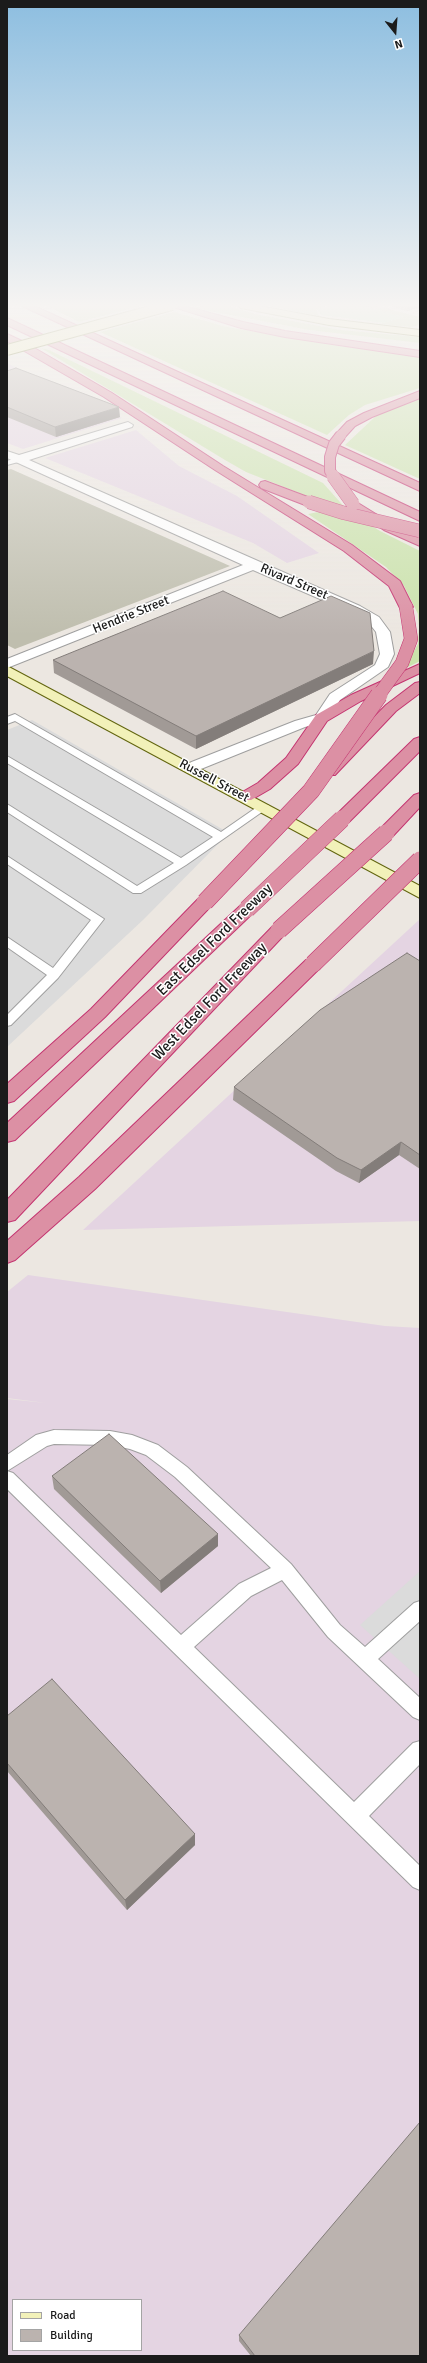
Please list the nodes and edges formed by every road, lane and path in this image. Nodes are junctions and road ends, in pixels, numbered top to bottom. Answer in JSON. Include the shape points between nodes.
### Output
{"nodes":[{"id":1,"x":138,"y":415,"type":"edge"},
{"id":2,"x":206,"y":415,"type":"edge"},
{"id":3,"x":264,"y":415,"type":"edge"},
{"id":4,"x":367,"y":415,"type":"edge"},
{"id":5,"x":128,"y":425,"type":"dead end"},
{"id":6,"x":7,"y":454,"type":"edge"},
{"id":7,"x":19,"y":459,"type":"junction"},
{"id":8,"x":208,"y":459,"type":"junction"},
{"id":9,"x":7,"y":463,"type":"edge"},
{"id":10,"x":420,"y":487,"type":"edge"},
{"id":11,"x":420,"y":517,"type":"edge"},
{"id":12,"x":420,"y":531,"type":"edge"},
{"id":13,"x":420,"y":542,"type":"edge"},
{"id":14,"x":254,"y":565,"type":"junction"},
{"id":15,"x":7,"y":664,"type":"edge"},
{"id":16,"x":420,"y":668,"type":"edge"},
{"id":17,"x":7,"y":670,"type":"edge"},
{"id":18,"x":420,"y":686,"type":"edge"},
{"id":19,"x":322,"y":718,"type":"junction"},
{"id":20,"x":7,"y":721,"type":"edge"},
{"id":21,"x":420,"y":742,"type":"edge"},
{"id":22,"x":7,"y":759,"type":"edge"},
{"id":23,"x":190,"y":768,"type":"junction"},
{"id":24,"x":311,"y":791,"type":"junction"},
{"id":25,"x":245,"y":797,"type":"junction"},
{"id":26,"x":420,"y":798,"type":"edge"},
{"id":27,"x":7,"y":807,"type":"edge"},
{"id":28,"x":264,"y":807,"type":"junction"},
{"id":29,"x":221,"y":837,"type":"junction"},
{"id":30,"x":7,"y":859,"type":"edge"},
{"id":31,"x":420,"y":860,"type":"edge"},
{"id":32,"x":182,"y":863,"type":"junction"},
{"id":33,"x":420,"y":892,"type":"edge"},
{"id":34,"x":7,"y":941,"type":"edge"},
{"id":35,"x":54,"y":975,"type":"junction"},
{"id":36,"x":7,"y":1022,"type":"edge"},
{"id":37,"x":7,"y":1096,"type":"edge"},
{"id":38,"x":7,"y":1135,"type":"edge"},
{"id":39,"x":7,"y":1214,"type":"edge"},
{"id":40,"x":7,"y":1254,"type":"edge"},
{"id":41,"x":7,"y":1464,"type":"edge"},
{"id":42,"x":7,"y":1478,"type":"edge"},
{"id":43,"x":285,"y":1570,"type":"junction"},
{"id":44,"x":420,"y":1609,"type":"edge"},
{"id":45,"x":181,"y":1647,"type":"junction"},
{"id":46,"x":365,"y":1659,"type":"junction"},
{"id":47,"x":420,"y":1711,"type":"edge"},
{"id":48,"x":420,"y":1750,"type":"edge"},
{"id":49,"x":355,"y":1816,"type":"junction"},
{"id":50,"x":420,"y":1880,"type":"edge"}],
"edges":[{"from":1,"to":8,"type":"highway"},
{"from":2,"to":11,"type":"highway"},
{"from":3,"to":10,"type":"highway"},
{"from":4,"to":13,"type":"highway","bridge":true,"via":[[351,424],[334,444],[330,457],[330,471],[354,504],[388,527]]},
{"from":5,"to":7,"type":"street"},
{"from":6,"to":7,"type":"street","name":"Rivard Street"},
{"from":7,"to":9,"type":"lane"},
{"from":7,"to":14,"type":"street","name":"Rivard Street"},
{"from":8,"to":12,"type":"highway","bridge":true,"via":[[309,502]]},
{"from":8,"to":24,"type":"highway","bridge":true,"via":[[370,563],[395,584],[406,607],[411,639],[402,663]]},
{"from":14,"to":15,"type":"street","name":"Hendrie Street"},
{"from":14,"to":19,"type":"street","name":"Rivard Street","via":[[356,609],[374,620],[383,632],[388,654],[381,667],[335,697]]},
{"from":16,"to":19,"type":"highway","via":[[356,698]]},
{"from":17,"to":23,"type":"street","name":"Russell Street"},
{"from":18,"to":24,"type":"highway","bridge":true,"via":[[391,708]]},
{"from":19,"to":23,"type":"street","via":[[300,724]]},
{"from":19,"to":25,"type":"highway","via":[[292,761],[264,786]]},
{"from":20,"to":29,"type":"lane","via":[[15,717]]},
{"from":21,"to":38,"type":"highway","name":"East Edsel Ford Freeway","bridge":true},
{"from":22,"to":32,"type":"lane"},
{"from":23,"to":25,"type":"street","name":"Russell Street"},
{"from":24,"to":37,"type":"highway","bridge":true,"via":[[98,1013]]},
{"from":25,"to":28,"type":"street","name":"Russell Street"},
{"from":26,"to":39,"type":"highway","name":"West Edsel Ford Freeway","bridge":true,"via":[[386,833],[279,930]]},
{"from":27,"to":32,"type":"lane","via":[[137,891]]},
{"from":28,"to":29,"type":"lane"},
{"from":28,"to":33,"type":"street","name":"Russell Street"},
{"from":29,"to":32,"type":"lane"},
{"from":30,"to":35,"type":"lane","via":[[98,919]]},
{"from":31,"to":40,"type":"highway","bridge":true,"via":[[87,1183]]},
{"from":34,"to":35,"type":"lane"},
{"from":35,"to":36,"type":"lane"},
{"from":41,"to":43,"type":"lane","via":[[42,1440],[54,1437],[110,1438],[132,1442],[152,1450],[181,1472]]},
{"from":42,"to":45,"type":"lane"},
{"from":43,"to":45,"type":"lane","via":[[245,1590]]},
{"from":43,"to":46,"type":"lane","via":[[334,1631]]},
{"from":44,"to":46,"type":"lane"},
{"from":45,"to":49,"type":"lane"},
{"from":46,"to":47,"type":"lane"},
{"from":48,"to":49,"type":"lane"},
{"from":49,"to":50,"type":"lane"}]}
